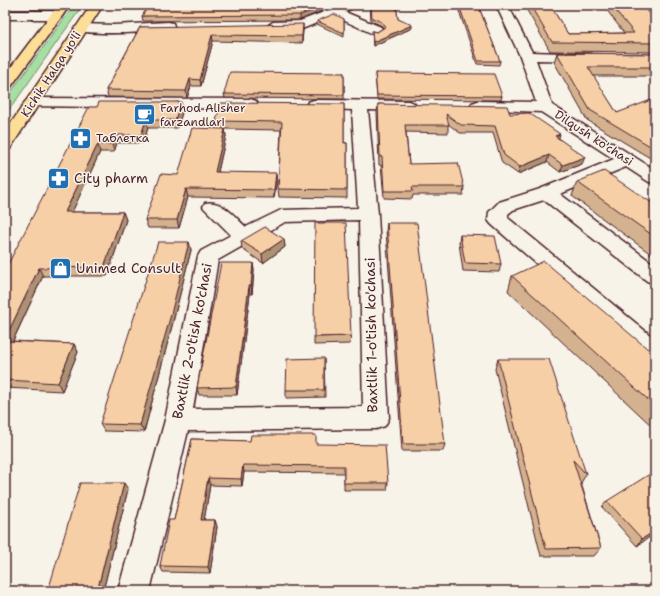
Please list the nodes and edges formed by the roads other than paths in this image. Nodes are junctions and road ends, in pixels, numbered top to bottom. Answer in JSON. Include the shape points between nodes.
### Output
{"nodes":[{"id":1,"x":97,"y":5,"type":"edge"},
{"id":2,"x":320,"y":5,"type":"edge"},
{"id":3,"x":352,"y":5,"type":"edge"},
{"id":4,"x":502,"y":5,"type":"edge"},
{"id":5,"x":642,"y":5,"type":"edge"},
{"id":6,"x":60,"y":10,"type":"edge"},
{"id":7,"x":336,"y":12,"type":"junction"},
{"id":8,"x":5,"y":15,"type":"edge"},
{"id":9,"x":655,"y":21,"type":"edge"},
{"id":10,"x":183,"y":26,"type":"edge"},
{"id":11,"x":262,"y":26,"type":"edge"},
{"id":12,"x":81,"y":28,"type":"junction"},
{"id":13,"x":376,"y":30,"type":"edge"},
{"id":14,"x":527,"y":56,"type":"junction"},
{"id":15,"x":602,"y":57,"type":"edge"},
{"id":16,"x":5,"y":85,"type":"edge"},
{"id":17,"x":32,"y":103,"type":"junction"},
{"id":18,"x":265,"y":104,"type":"edge"},
{"id":19,"x":297,"y":105,"type":"edge"},
{"id":20,"x":360,"y":105,"type":"junction"},
{"id":21,"x":422,"y":106,"type":"edge"},
{"id":22,"x":460,"y":106,"type":"edge"},
{"id":23,"x":545,"y":107,"type":"junction"},
{"id":24,"x":5,"y":144,"type":"edge"},
{"id":25,"x":628,"y":160,"type":"junction"},
{"id":26,"x":655,"y":178,"type":"edge"},
{"id":27,"x":547,"y":193,"type":"junction"},
{"id":28,"x":212,"y":207,"type":"dead end"},
{"id":29,"x":368,"y":214,"type":"junction"},
{"id":30,"x":245,"y":236,"type":"junction"},
{"id":31,"x":655,"y":276,"type":"edge"},
{"id":32,"x":655,"y":353,"type":"edge"},
{"id":33,"x":178,"y":420,"type":"junction"},
{"id":34,"x":134,"y":591,"type":"edge"}],
"edges":[{"from":1,"to":12,"type":"highway","name":"Kichik Halqa yo'li"},
{"from":2,"to":7,"type":"street"},
{"from":3,"to":7,"type":"street"},
{"from":4,"to":14,"type":"street","name":"Dilqush ko'chasi"},
{"from":5,"to":9,"type":"street"},
{"from":6,"to":8,"type":"street"},
{"from":6,"to":16,"type":"highway","name":"Kichik Halqa yo'li"},
{"from":7,"to":11,"type":"street","via":[[302,26]]},
{"from":7,"to":13,"type":"street"},
{"from":10,"to":12,"type":"street"},
{"from":12,"to":17,"type":"highway","name":"Kichik Halqa yo'li"},
{"from":14,"to":15,"type":"street"},
{"from":14,"to":23,"type":"street","name":"Dilqush ko'chasi"},
{"from":17,"to":18,"type":"street"},
{"from":17,"to":24,"type":"highway","name":"Kichik Halqa yo'li"},
{"from":19,"to":20,"type":"street"},
{"from":20,"to":21,"type":"street"},
{"from":20,"to":29,"type":"street","name":"Baxtlik 1-o'tish ko'chasi"},
{"from":22,"to":23,"type":"street"},
{"from":23,"to":25,"type":"street","name":"Dilqush ko'chasi"},
{"from":25,"to":26,"type":"street","name":"Dilqush ko'chasi"},
{"from":25,"to":27,"type":"street"},
{"from":27,"to":31,"type":"street"},
{"from":27,"to":32,"type":"street","via":[[506,206],[499,212],[498,220]]},
{"from":28,"to":30,"type":"street"},
{"from":29,"to":30,"type":"street","name":"Baxtlik 2-o'tish ko'chasi","via":[[281,216]]},
{"from":29,"to":33,"type":"street","name":"Baxtlik 1-o'tish ko'chasi","via":[[376,418]]},
{"from":30,"to":33,"type":"street","name":"Baxtlik 2-o'tish ko'chasi","via":[[208,256]]},
{"from":33,"to":34,"type":"street","name":"Baxtlik 2-o'tish ko'chasi"}]}
